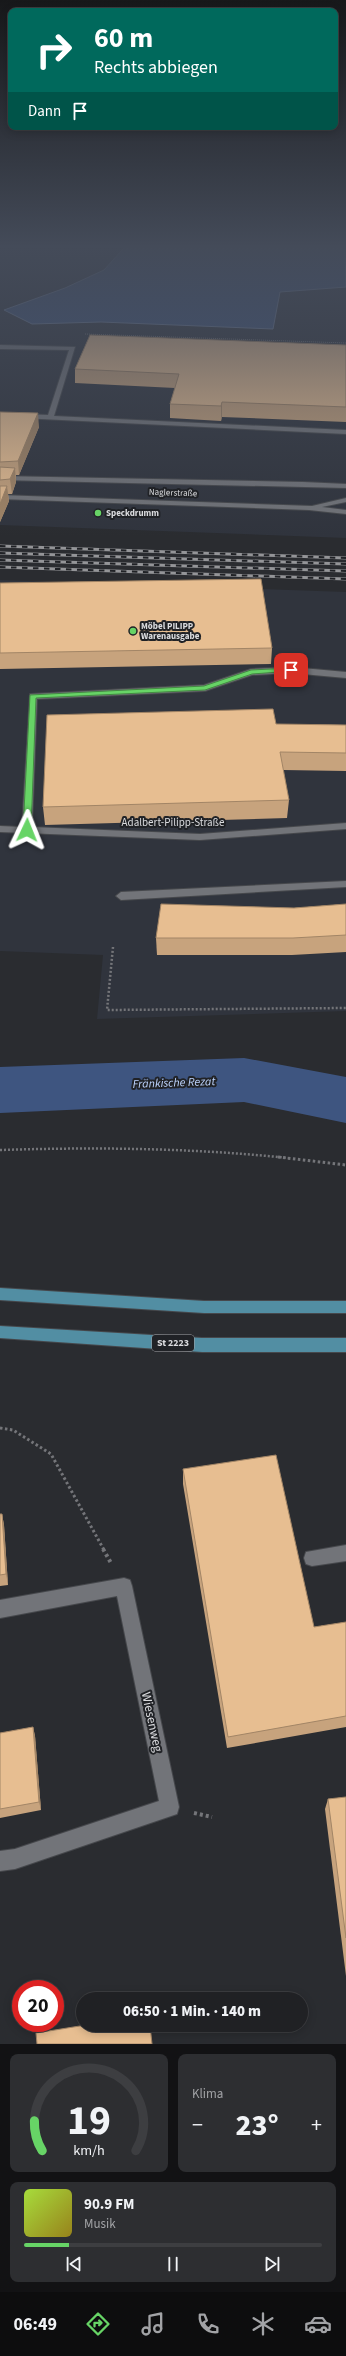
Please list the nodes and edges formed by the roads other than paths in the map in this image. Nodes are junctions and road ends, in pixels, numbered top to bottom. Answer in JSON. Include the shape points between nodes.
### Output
{"nodes":[{"id":1,"x":0,"y":347,"type":"edge"},
{"id":2,"x":0,"y":415,"type":"edge"},
{"id":3,"x":51,"y":416,"type":"junction"},
{"id":4,"x":346,"y":432,"type":"edge"},
{"id":5,"x":0,"y":478,"type":"edge"},
{"id":6,"x":346,"y":486,"type":"edge"},
{"id":7,"x":0,"y":497,"type":"edge"},
{"id":8,"x":346,"y":500,"type":"edge"},
{"id":9,"x":310,"y":508,"type":"junction"},
{"id":10,"x":346,"y":512,"type":"edge"},
{"id":11,"x":346,"y":675,"type":"edge"},
{"id":12,"x":346,"y":826,"type":"edge"},
{"id":13,"x":0,"y":829,"type":"edge"},
{"id":14,"x":27,"y":830,"type":"junction"},
{"id":15,"x":346,"y":884,"type":"edge"},
{"id":16,"x":121,"y":896,"type":"dead end"},
{"id":17,"x":0,"y":1294,"type":"edge"},
{"id":18,"x":346,"y":1307,"type":"edge"},
{"id":19,"x":0,"y":1332,"type":"edge"},
{"id":20,"x":346,"y":1345,"type":"edge"},
{"id":21,"x":346,"y":1553,"type":"edge"},
{"id":22,"x":312,"y":1558,"type":"dead end"},
{"id":23,"x":0,"y":1609,"type":"edge"},
{"id":24,"x":0,"y":1861,"type":"edge"}],
"edges":[{"from":1,"to":3,"type":"street","via":[[73,348]]},
{"from":2,"to":3,"type":"street"},
{"from":3,"to":4,"type":"street"},
{"from":5,"to":6,"type":"street","via":[[141,482],[238,481]]},
{"from":7,"to":9,"type":"street","name":"Naglerstraße"},
{"from":8,"to":9,"type":"street"},
{"from":9,"to":10,"type":"street","name":"Naglerstraße"},
{"from":11,"to":14,"type":"street","via":[[291,670],[251,672],[205,688],[33,696]]},
{"from":12,"to":14,"type":"street","name":"Adalbert-Pilipp-Straße","via":[[200,837]]},
{"from":13,"to":14,"type":"street","name":"Adalbert-Pilipp-Straße"},
{"from":15,"to":16,"type":"street"},
{"from":17,"to":18,"type":"main road","via":[[204,1307]]},
{"from":19,"to":20,"type":"main road","number":"St 2223","via":[[202,1345]]},
{"from":21,"to":22,"type":"street"},
{"from":23,"to":24,"type":"street","name":"Wiesenweg","via":[[124,1586],[170,1807],[15,1859]]}]}
